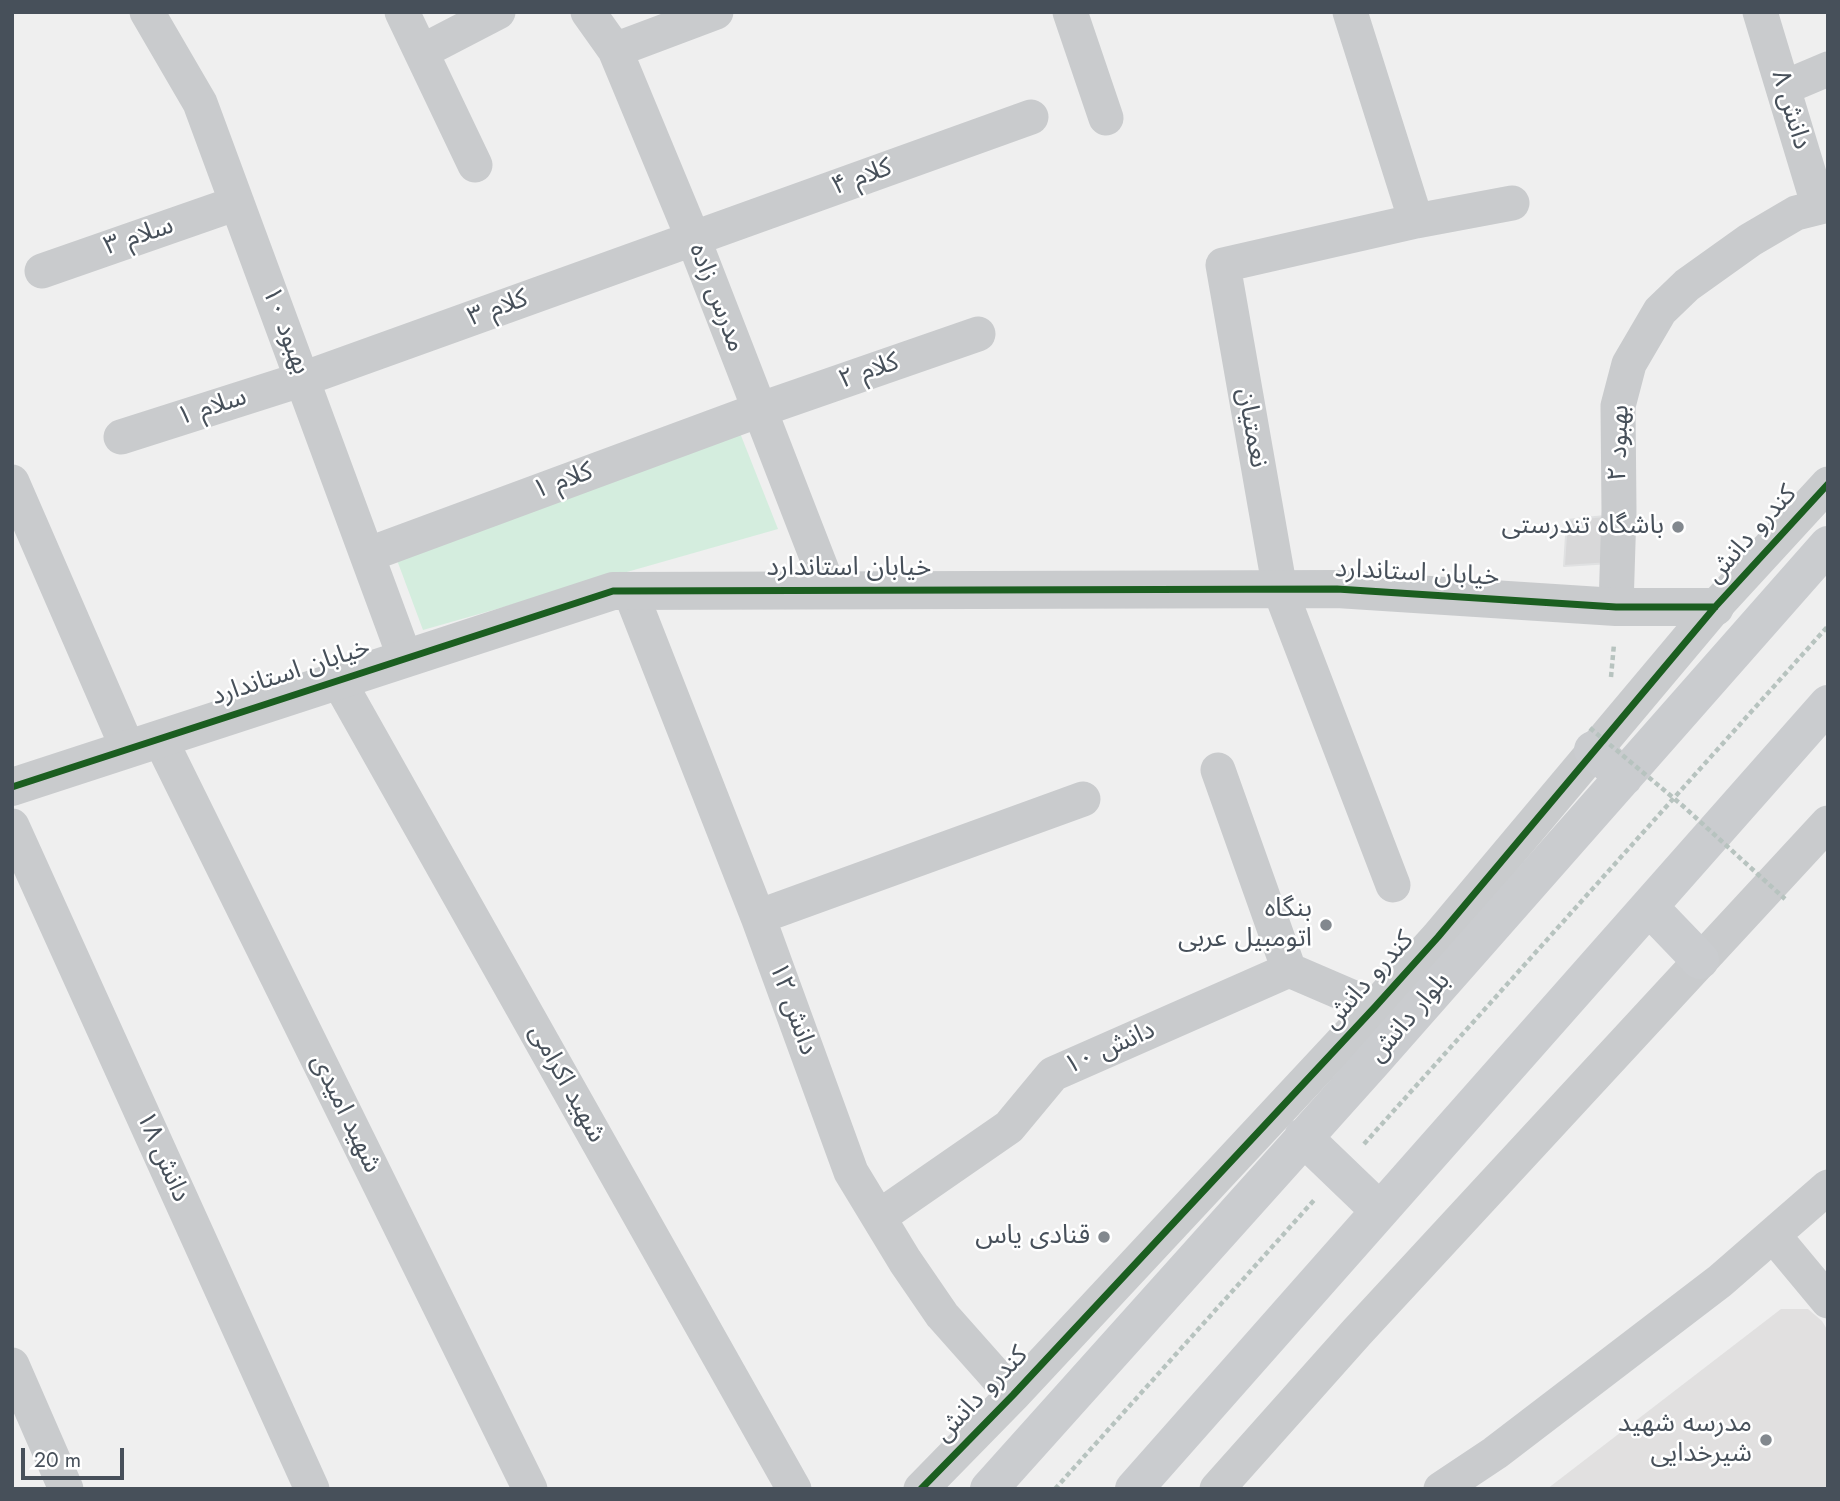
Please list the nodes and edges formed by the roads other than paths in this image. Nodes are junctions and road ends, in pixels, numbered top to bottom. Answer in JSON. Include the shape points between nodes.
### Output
{"nodes":[{"id":1,"x":147,"y":12,"type":"edge"},
{"id":2,"x":402,"y":12,"type":"edge"},
{"id":3,"x":498,"y":12,"type":"edge"},
{"id":4,"x":589,"y":12,"type":"edge"},
{"id":5,"x":716,"y":12,"type":"edge"},
{"id":6,"x":1070,"y":12,"type":"edge"},
{"id":7,"x":1350,"y":12,"type":"edge"},
{"id":8,"x":1760,"y":12,"type":"edge"},
{"id":9,"x":615,"y":50,"type":"junction"},
{"id":10,"x":421,"y":52,"type":"junction"},
{"id":11,"x":1828,"y":69,"type":"edge"},
{"id":12,"x":1783,"y":88,"type":"junction"},
{"id":13,"x":1031,"y":117,"type":"dead end"},
{"id":14,"x":1107,"y":118,"type":"dead end"},
{"id":15,"x":475,"y":165,"type":"dead end"},
{"id":16,"x":237,"y":203,"type":"junction"},
{"id":17,"x":1512,"y":203,"type":"dead end"},
{"id":18,"x":1823,"y":206,"type":"edge"},
{"id":19,"x":1416,"y":221,"type":"junction"},
{"id":20,"x":692,"y":238,"type":"junction"},
{"id":21,"x":42,"y":271,"type":"dead end"},
{"id":22,"x":978,"y":334,"type":"dead end"},
{"id":23,"x":303,"y":379,"type":"junction"},
{"id":24,"x":759,"y":410,"type":"junction"},
{"id":25,"x":121,"y":438,"type":"dead end"},
{"id":26,"x":12,"y":482,"type":"edge"},
{"id":27,"x":1828,"y":484,"type":"edge"},
{"id":28,"x":1828,"y":545,"type":"edge"},
{"id":29,"x":367,"y":555,"type":"junction"},
{"id":30,"x":1280,"y":590,"type":"junction"},
{"id":31,"x":630,"y":591,"type":"junction"},
{"id":32,"x":830,"y":591,"type":"junction"},
{"id":33,"x":1616,"y":607,"type":"junction"},
{"id":34,"x":1715,"y":607,"type":"junction"},
{"id":35,"x":405,"y":659,"type":"junction"},
{"id":36,"x":338,"y":680,"type":"junction"},
{"id":37,"x":1828,"y":704,"type":"edge"},
{"id":38,"x":1592,"y":739,"type":"junction"},
{"id":39,"x":144,"y":744,"type":"junction"},
{"id":40,"x":1218,"y":770,"type":"dead end"},
{"id":41,"x":1624,"y":777,"type":"junction"},
{"id":42,"x":12,"y":787,"type":"edge"},
{"id":43,"x":1083,"y":799,"type":"dead end"},
{"id":44,"x":1828,"y":823,"type":"edge"},
{"id":45,"x":12,"y":826,"type":"edge"},
{"id":46,"x":1393,"y":884,"type":"dead end"},
{"id":47,"x":1649,"y":907,"type":"junction"},
{"id":48,"x":758,"y":917,"type":"junction"},
{"id":49,"x":1700,"y":960,"type":"junction"},
{"id":50,"x":1289,"y":970,"type":"junction"},
{"id":51,"x":1375,"y":1007,"type":"junction"},
{"id":52,"x":1303,"y":1138,"type":"junction"},
{"id":53,"x":1828,"y":1187,"type":"edge"},
{"id":54,"x":1380,"y":1210,"type":"junction"},
{"id":55,"x":879,"y":1217,"type":"junction"},
{"id":56,"x":1773,"y":1235,"type":"junction"},
{"id":57,"x":1828,"y":1301,"type":"edge"},
{"id":58,"x":12,"y":1365,"type":"edge"},
{"id":59,"x":1013,"y":1395,"type":"junction"},
{"id":60,"x":66,"y":1489,"type":"edge"},
{"id":61,"x":312,"y":1489,"type":"edge"},
{"id":62,"x":530,"y":1489,"type":"edge"},
{"id":63,"x":794,"y":1489,"type":"edge"},
{"id":64,"x":921,"y":1489,"type":"edge"},
{"id":65,"x":989,"y":1489,"type":"edge"},
{"id":66,"x":1134,"y":1489,"type":"edge"},
{"id":67,"x":1217,"y":1489,"type":"edge"},
{"id":68,"x":1441,"y":1489,"type":"edge"}],
"edges":[{"from":1,"to":16,"type":"street","name":"بهبود ۱۰","via":[[200,103]]},
{"from":2,"to":10,"type":"street"},
{"from":3,"to":10,"type":"street"},
{"from":4,"to":9,"type":"street","name":"مدرس زاده"},
{"from":5,"to":9,"type":"street"},
{"from":6,"to":14,"type":"street"},
{"from":7,"to":19,"type":"street"},
{"from":8,"to":12,"type":"street","name":"دانش ۸"},
{"from":9,"to":20,"type":"street","name":"مدرس زاده"},
{"from":10,"to":15,"type":"street"},
{"from":11,"to":12,"type":"street"},
{"from":12,"to":18,"type":"street","name":"دانش ۸"},
{"from":13,"to":20,"type":"street","name":"کلام ۴"},
{"from":16,"to":21,"type":"street","name":"سلام ۳"},
{"from":16,"to":23,"type":"street","name":"بهبود ۱۰"},
{"from":17,"to":19,"type":"street"},
{"from":18,"to":33,"type":"street","name":"بهبود ۲","via":[[1796,213],[1687,285],[1660,312],[1629,365],[1618,407]]},
{"from":19,"to":30,"type":"street","name":"نعمتیان","via":[[1223,265]]},
{"from":20,"to":23,"type":"street","name":"کلام ۳"},
{"from":20,"to":24,"type":"street","name":"مدرس زاده"},
{"from":22,"to":24,"type":"street","name":"کلام ۲"},
{"from":23,"to":25,"type":"street","name":"سلام ۱"},
{"from":23,"to":29,"type":"street","name":"بهبود ۱۰"},
{"from":24,"to":29,"type":"street","name":"کلام ۱"},
{"from":24,"to":32,"type":"street","name":"مدرس زاده"},
{"from":26,"to":39,"type":"street","name":"شهید امیدی"},
{"from":27,"to":34,"type":"street","name":"کندرو دانش"},
{"from":28,"to":41,"type":"main road","name":"بلوار دانش"},
{"from":29,"to":35,"type":"street","name":"بهبود ۱۰"},
{"from":30,"to":32,"type":"street","name":"خیابان استاندارد"},
{"from":30,"to":33,"type":"street","name":"خیابان استاندارد","via":[[1338,589]]},
{"from":30,"to":46,"type":"street","name":"نعمتیان"},
{"from":31,"to":32,"type":"street","name":"خیابان استاندارد"},
{"from":31,"to":35,"type":"street","name":"خیابان استاندارد","via":[[613,591]]},
{"from":31,"to":48,"type":"street","name":"دانش ۱۲"},
{"from":33,"to":34,"type":"street","name":"خیابان استاندارد"},
{"from":34,"to":38,"type":"street","name":"کندرو دانش"},
{"from":35,"to":36,"type":"street","name":"خیابان استاندارد"},
{"from":36,"to":39,"type":"street","name":"خیابان استاندارد"},
{"from":36,"to":63,"type":"street","name":"شهید اکرامی"},
{"from":37,"to":47,"type":"main road"},
{"from":38,"to":41,"type":"main road"},
{"from":38,"to":51,"type":"street","name":"کندرو دانش","via":[[1438,937]]},
{"from":39,"to":42,"type":"street","name":"خیابان استاندارد"},
{"from":39,"to":62,"type":"street","name":"شهید امیدی"},
{"from":40,"to":50,"type":"street"},
{"from":41,"to":52,"type":"main road","name":"بلوار دانش"},
{"from":43,"to":48,"type":"street"},
{"from":44,"to":49,"type":"street"},
{"from":45,"to":61,"type":"street","name":"دانش ۱۸"},
{"from":47,"to":49,"type":"main road"},
{"from":47,"to":54,"type":"main road"},
{"from":48,"to":55,"type":"street","name":"دانش ۱۲","via":[[851,1172]]},
{"from":49,"to":67,"type":"street"},
{"from":50,"to":51,"type":"street"},
{"from":50,"to":55,"type":"street","name":"دانش ۱۰","via":[[1053,1074],[1009,1127]]},
{"from":51,"to":59,"type":"street","name":"کندرو دانش"},
{"from":52,"to":54,"type":"main road"},
{"from":52,"to":65,"type":"main road","name":"بلوار دانش"},
{"from":53,"to":56,"type":"street"},
{"from":54,"to":66,"type":"main road"},
{"from":55,"to":59,"type":"street","name":"دانش ۱۲","via":[[942,1315]]},
{"from":56,"to":57,"type":"street"},
{"from":56,"to":68,"type":"street","via":[[1574,1394]]},
{"from":58,"to":60,"type":"street"},
{"from":59,"to":64,"type":"street","name":"کندرو دانش"}]}
